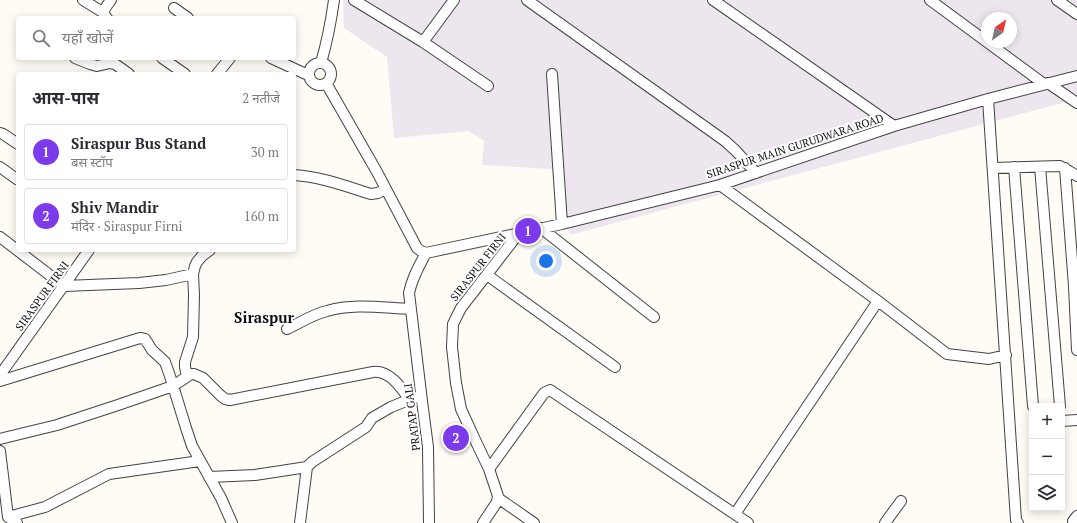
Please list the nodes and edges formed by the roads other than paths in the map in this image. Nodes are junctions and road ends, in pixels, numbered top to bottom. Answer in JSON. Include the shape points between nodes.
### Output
{"nodes":[{"id":1,"x":83,"y":0,"type":"edge"},
{"id":2,"x":111,"y":0,"type":"edge"},
{"id":3,"x":334,"y":0,"type":"edge"},
{"id":4,"x":354,"y":0,"type":"edge"},
{"id":5,"x":454,"y":0,"type":"edge"},
{"id":6,"x":528,"y":0,"type":"edge"},
{"id":7,"x":713,"y":0,"type":"edge"},
{"id":8,"x":930,"y":0,"type":"edge"},
{"id":9,"x":1057,"y":0,"type":"edge"},
{"id":10,"x":174,"y":8,"type":"dead end"},
{"id":11,"x":1077,"y":14,"type":"edge"},
{"id":12,"x":106,"y":16,"type":"edge"},
{"id":13,"x":185,"y":16,"type":"edge"},
{"id":14,"x":981,"y":38,"type":"edge"},
{"id":15,"x":423,"y":42,"type":"junction"},
{"id":16,"x":996,"y":48,"type":"edge"},
{"id":17,"x":80,"y":60,"type":"edge"},
{"id":18,"x":165,"y":60,"type":"edge"},
{"id":19,"x":228,"y":60,"type":"edge"},
{"id":20,"x":276,"y":60,"type":"edge"},
{"id":21,"x":321,"y":63,"type":"junction"},
{"id":22,"x":126,"y":72,"type":"edge"},
{"id":23,"x":181,"y":72,"type":"edge"},
{"id":24,"x":219,"y":72,"type":"edge"},
{"id":25,"x":552,"y":74,"type":"dead end"},
{"id":26,"x":308,"y":75,"type":"junction"},
{"id":27,"x":1077,"y":76,"type":"edge"},
{"id":28,"x":1046,"y":83,"type":"junction"},
{"id":29,"x":326,"y":84,"type":"junction"},
{"id":30,"x":488,"y":86,"type":"dead end"},
{"id":31,"x":988,"y":99,"type":"junction"},
{"id":32,"x":1077,"y":103,"type":"edge"},
{"id":33,"x":894,"y":126,"type":"junction"},
{"id":34,"x":0,"y":133,"type":"edge"},
{"id":35,"x":16,"y":143,"type":"edge"},
{"id":36,"x":0,"y":166,"type":"edge"},
{"id":37,"x":1040,"y":166,"type":"junction"},
{"id":38,"x":1014,"y":167,"type":"junction"},
{"id":39,"x":993,"y":168,"type":"junction"},
{"id":40,"x":1064,"y":168,"type":"junction"},
{"id":41,"x":756,"y":174,"type":"junction"},
{"id":42,"x":296,"y":175,"type":"edge"},
{"id":43,"x":1077,"y":176,"type":"edge"},
{"id":44,"x":16,"y":178,"type":"edge"},
{"id":45,"x":720,"y":185,"type":"junction"},
{"id":46,"x":386,"y":189,"type":"junction"},
{"id":47,"x":562,"y":224,"type":"junction"},
{"id":48,"x":541,"y":228,"type":"junction"},
{"id":49,"x":519,"y":233,"type":"junction"},
{"id":50,"x":0,"y":237,"type":"edge"},
{"id":51,"x":16,"y":249,"type":"edge"},
{"id":52,"x":20,"y":252,"type":"edge"},
{"id":53,"x":88,"y":252,"type":"edge"},
{"id":54,"x":207,"y":252,"type":"edge"},
{"id":55,"x":426,"y":253,"type":"junction"},
{"id":56,"x":193,"y":274,"type":"junction"},
{"id":57,"x":487,"y":274,"type":"junction"},
{"id":58,"x":64,"y":286,"type":"junction"},
{"id":59,"x":878,"y":301,"type":"junction"},
{"id":60,"x":411,"y":309,"type":"junction"},
{"id":61,"x":654,"y":317,"type":"dead end"},
{"id":62,"x":286,"y":329,"type":"dead end"},
{"id":63,"x":1077,"y":350,"type":"edge"},
{"id":64,"x":1006,"y":355,"type":"junction"},
{"id":65,"x":615,"y":367,"type":"dead end"},
{"id":66,"x":0,"y":374,"type":"edge"},
{"id":67,"x":187,"y":377,"type":"junction"},
{"id":68,"x":0,"y":381,"type":"edge"},
{"id":69,"x":173,"y":386,"type":"junction"},
{"id":70,"x":421,"y":394,"type":"junction"},
{"id":71,"x":409,"y":399,"type":"junction"},
{"id":72,"x":1033,"y":403,"type":"edge"},
{"id":73,"x":1060,"y":403,"type":"edge"},
{"id":74,"x":1077,"y":420,"type":"edge"},
{"id":75,"x":1065,"y":421,"type":"edge"},
{"id":76,"x":0,"y":439,"type":"edge"},
{"id":77,"x":0,"y":452,"type":"edge"},
{"id":78,"x":200,"y":461,"type":"junction"},
{"id":79,"x":307,"y":467,"type":"junction"},
{"id":80,"x":489,"y":469,"type":"junction"},
{"id":81,"x":209,"y":477,"type":"junction"},
{"id":82,"x":498,"y":498,"type":"junction"},
{"id":83,"x":902,"y":501,"type":"dead end"},
{"id":84,"x":735,"y":514,"type":"junction"},
{"id":85,"x":6,"y":520,"type":"edge"},
{"id":86,"x":17,"y":523,"type":"edge"},
{"id":87,"x":232,"y":523,"type":"edge"},
{"id":88,"x":300,"y":523,"type":"edge"},
{"id":89,"x":429,"y":523,"type":"edge"},
{"id":90,"x":483,"y":523,"type":"edge"},
{"id":91,"x":534,"y":523,"type":"edge"},
{"id":92,"x":748,"y":523,"type":"edge"},
{"id":93,"x":885,"y":523,"type":"edge"},
{"id":94,"x":1018,"y":523,"type":"edge"}],
"edges":[{"from":1,"to":12,"type":"street"},
{"from":2,"to":12,"type":"street","via":[[104,10]]},
{"from":3,"to":21,"type":"street"},
{"from":4,"to":15,"type":"street"},
{"from":5,"to":15,"type":"street"},
{"from":6,"to":41,"type":"street","via":[[725,141]]},
{"from":7,"to":33,"type":"street"},
{"from":8,"to":14,"type":"street"},
{"from":9,"to":11,"type":"street"},
{"from":10,"to":13,"type":"street"},
{"from":15,"to":30,"type":"street"},
{"from":16,"to":28,"type":"street"},
{"from":17,"to":22,"type":"street","via":[[97,66],[114,64]]},
{"from":18,"to":23,"type":"street"},
{"from":19,"to":24,"type":"street"},
{"from":20,"to":26,"type":"street"},
{"from":21,"to":26,"type":"street","via":[[311,68]]},
{"from":21,"to":29,"type":"street","via":[[330,72]]},
{"from":25,"to":47,"type":"street"},
{"from":26,"to":29,"type":"street","via":[[315,84]]},
{"from":27,"to":28,"type":"street","name":"SIRASPUR MAIN GURUDWARA ROAD"},
{"from":28,"to":31,"type":"street","name":"SIRASPUR MAIN GURUDWARA ROAD"},
{"from":28,"to":32,"type":"street"},
{"from":29,"to":46,"type":"street"},
{"from":31,"to":33,"type":"street","name":"SIRASPUR MAIN GURUDWARA ROAD"},
{"from":31,"to":39,"type":"street"},
{"from":33,"to":41,"type":"street","name":"SIRASPUR MAIN GURUDWARA ROAD"},
{"from":34,"to":35,"type":"street"},
{"from":36,"to":44,"type":"street"},
{"from":37,"to":38,"type":"street"},
{"from":37,"to":40,"type":"street"},
{"from":37,"to":73,"type":"street"},
{"from":38,"to":39,"type":"street"},
{"from":38,"to":72,"type":"street"},
{"from":39,"to":64,"type":"street"},
{"from":40,"to":43,"type":"street"},
{"from":40,"to":63,"type":"street"},
{"from":41,"to":45,"type":"street","name":"SIRASPUR MAIN GURUDWARA ROAD"},
{"from":42,"to":46,"type":"street","via":[[321,178],[371,194]]},
{"from":45,"to":47,"type":"street","name":"SIRASPUR MAIN GURUDWARA ROAD"},
{"from":45,"to":59,"type":"street"},
{"from":46,"to":55,"type":"street","via":[[417,248]]},
{"from":47,"to":48,"type":"street","name":"SIRASPUR MAIN GURUDWARA ROAD"},
{"from":48,"to":49,"type":"street","name":"SIRASPUR MAIN GURUDWARA ROAD"},
{"from":48,"to":61,"type":"street"},
{"from":49,"to":55,"type":"street","name":"SIRASPUR FIRNI"},
{"from":49,"to":57,"type":"street","name":"SIRASPUR FIRNI"},
{"from":50,"to":51,"type":"street"},
{"from":52,"to":58,"type":"street"},
{"from":53,"to":58,"type":"street","name":"SIRASPUR FIRNI"},
{"from":54,"to":56,"type":"street","via":[[197,262]]},
{"from":55,"to":60,"type":"street","name":"PRATAP GALI","via":[[411,284]]},
{"from":56,"to":58,"type":"street","via":[[146,282]]},
{"from":56,"to":67,"type":"street","via":[[193,337],[185,362]]},
{"from":57,"to":65,"type":"street"},
{"from":57,"to":80,"type":"street","name":"SIRASPUR FIRNI","via":[[453,324],[452,347],[461,409]]},
{"from":58,"to":66,"type":"street","name":"SIRASPUR FIRNI"},
{"from":59,"to":64,"type":"street","via":[[947,354],[989,359]]},
{"from":59,"to":84,"type":"street"},
{"from":60,"to":62,"type":"street","via":[[366,306],[337,309],[318,313]]},
{"from":60,"to":70,"type":"street","name":"PRATAP GALI"},
{"from":64,"to":94,"type":"street"},
{"from":67,"to":69,"type":"street"},
{"from":67,"to":71,"type":"street","via":[[191,374],[198,375],[220,395],[230,400],[380,372],[393,379]]},
{"from":68,"to":69,"type":"street","via":[[143,338],[164,360]]},
{"from":69,"to":76,"type":"street","via":[[57,425]]},
{"from":69,"to":78,"type":"street","via":[[192,446]]},
{"from":70,"to":71,"type":"street"},
{"from":70,"to":89,"type":"street","name":"PRATAP GALI","via":[[428,447]]},
{"from":71,"to":79,"type":"street","via":[[372,418],[366,427]]},
{"from":74,"to":75,"type":"street"},
{"from":77,"to":85,"type":"street"},
{"from":78,"to":81,"type":"street"},
{"from":78,"to":85,"type":"street","via":[[109,474],[45,507]]},
{"from":79,"to":81,"type":"street"},
{"from":79,"to":88,"type":"street"},
{"from":80,"to":82,"type":"street","name":"SIRASPUR FIRNI"},
{"from":80,"to":84,"type":"street","via":[[544,393],[550,390]]},
{"from":81,"to":87,"type":"street"},
{"from":82,"to":90,"type":"street"},
{"from":82,"to":91,"type":"street"},
{"from":83,"to":93,"type":"street"},
{"from":84,"to":92,"type":"street"},
{"from":85,"to":86,"type":"street"}]}
